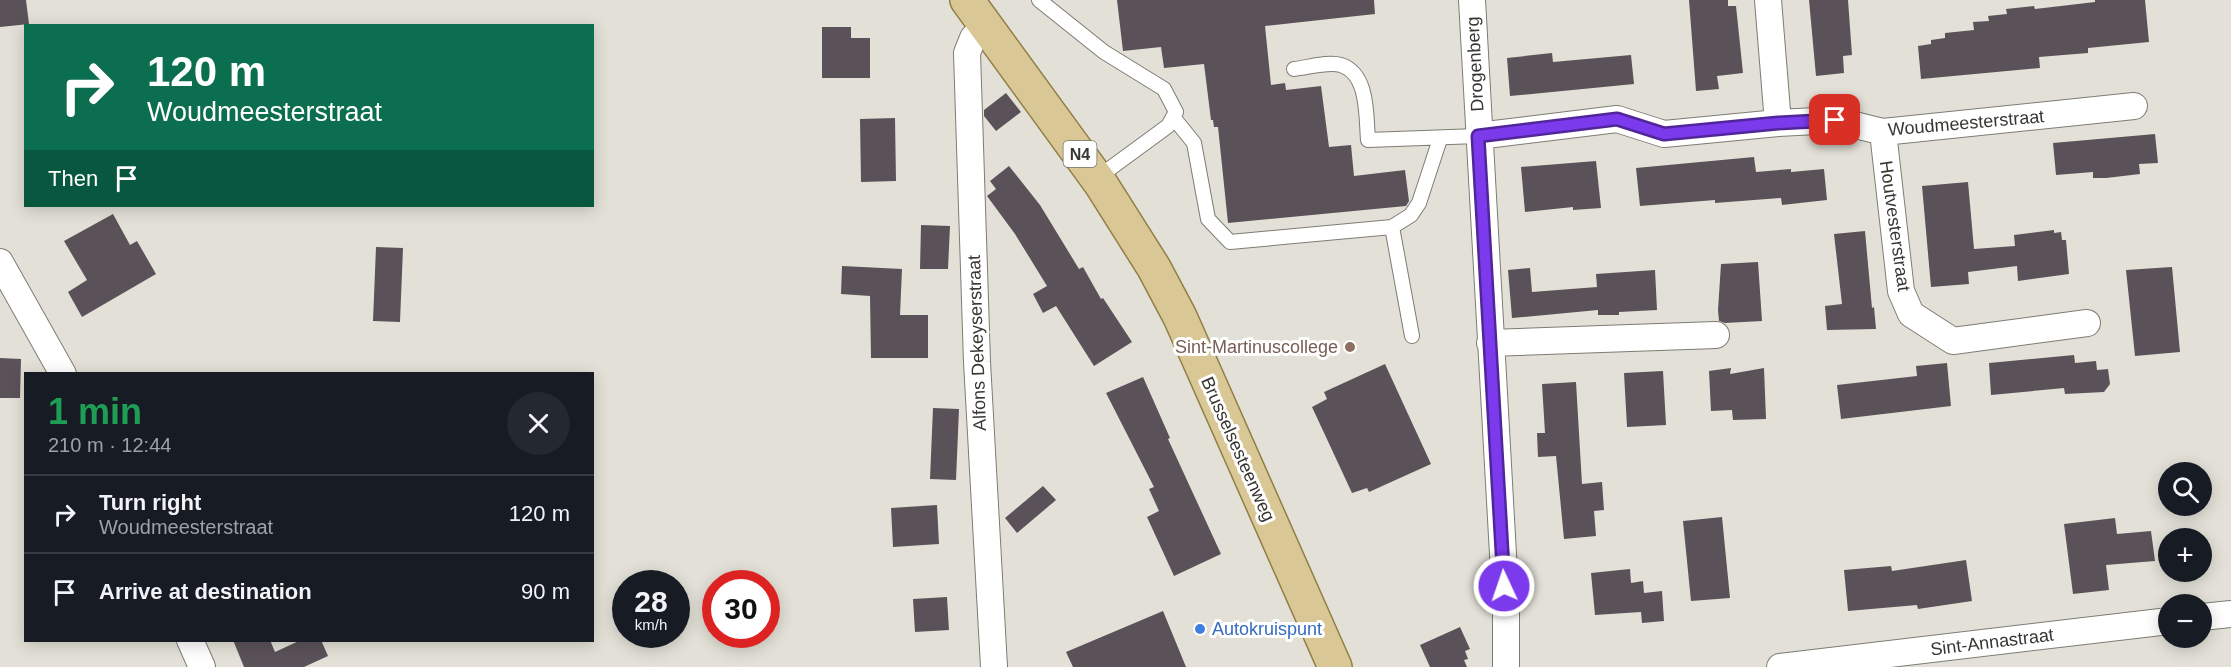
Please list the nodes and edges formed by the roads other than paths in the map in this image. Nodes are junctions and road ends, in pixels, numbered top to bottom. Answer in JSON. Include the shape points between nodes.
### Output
{"nodes":[{"id":1,"x":1039,"y":0,"type":"edge"},
{"id":2,"x":1472,"y":0,"type":"edge"},
{"id":3,"x":1768,"y":0,"type":"edge"},
{"id":4,"x":976,"y":13,"type":"edge"},
{"id":5,"x":1294,"y":69,"type":"dead end"},
{"id":6,"x":2134,"y":106,"type":"dead end"},
{"id":7,"x":1173,"y":117,"type":"junction"},
{"id":8,"x":1778,"y":123,"type":"junction"},
{"id":9,"x":1883,"y":132,"type":"junction"},
{"id":10,"x":1478,"y":136,"type":"junction"},
{"id":11,"x":1440,"y":139,"type":"junction"},
{"id":12,"x":1097,"y":178,"type":"junction"},
{"id":13,"x":1392,"y":227,"type":"junction"},
{"id":14,"x":0,"y":262,"type":"edge"},
{"id":15,"x":2086,"y":323,"type":"dead end"},
{"id":16,"x":1716,"y":335,"type":"dead end"},
{"id":17,"x":1412,"y":336,"type":"dead end"},
{"id":18,"x":1490,"y":343,"type":"junction"},
{"id":19,"x":62,"y":372,"type":"edge"},
{"id":20,"x":2231,"y":614,"type":"edge"},
{"id":21,"x":2212,"y":616,"type":"edge"},
{"id":22,"x":2158,"y":622,"type":"edge"},
{"id":23,"x":191,"y":642,"type":"edge"},
{"id":24,"x":202,"y":667,"type":"edge"},
{"id":25,"x":994,"y":667,"type":"edge"},
{"id":26,"x":1335,"y":667,"type":"edge"},
{"id":27,"x":1506,"y":667,"type":"edge"},
{"id":28,"x":1780,"y":667,"type":"edge"}],
"edges":[{"from":1,"to":7,"type":"lane","via":[[1104,52],[1164,89],[1176,112]]},
{"from":2,"to":10,"type":"street","name":"Drogenberg"},
{"from":3,"to":8,"type":"street"},
{"from":4,"to":12,"type":"main road","name":"Brusselsesteenweg","number":"N4"},
{"from":4,"to":25,"type":"street","name":"Alfons Dekeyserstraat","via":[[974,38],[967,53],[976,362]]},
{"from":5,"to":11,"type":"lane","via":[[1341,65],[1356,76],[1362,89],[1368,141]]},
{"from":6,"to":9,"type":"street","name":"Woudmeesterstraat"},
{"from":7,"to":12,"type":"lane","via":[[1168,126]]},
{"from":7,"to":13,"type":"lane","via":[[1194,143],[1208,219],[1230,242]]},
{"from":8,"to":9,"type":"street","name":"Woudmeesterstraat","via":[[1835,120]]},
{"from":8,"to":10,"type":"street","name":"Woudmeesterstraat","via":[[1664,134],[1617,119]]},
{"from":9,"to":15,"type":"street","name":"Houtvesterstraat","via":[[1901,291],[1911,314],[1953,341]]},
{"from":10,"to":11,"type":"lane"},
{"from":10,"to":18,"type":"street","name":"Drogenberg"},
{"from":11,"to":13,"type":"lane","via":[[1419,203],[1411,215]]},
{"from":12,"to":26,"type":"main road","name":"Brusselsesteenweg","number":"N4","via":[[1180,317]]},
{"from":13,"to":17,"type":"lane"},
{"from":14,"to":19,"type":"street"},
{"from":16,"to":18,"type":"street"},
{"from":18,"to":27,"type":"street","name":"Drogenberg"},
{"from":20,"to":21,"type":"street"},
{"from":22,"to":28,"type":"street","name":"Sint-Annastraat"},
{"from":23,"to":24,"type":"street"}]}
